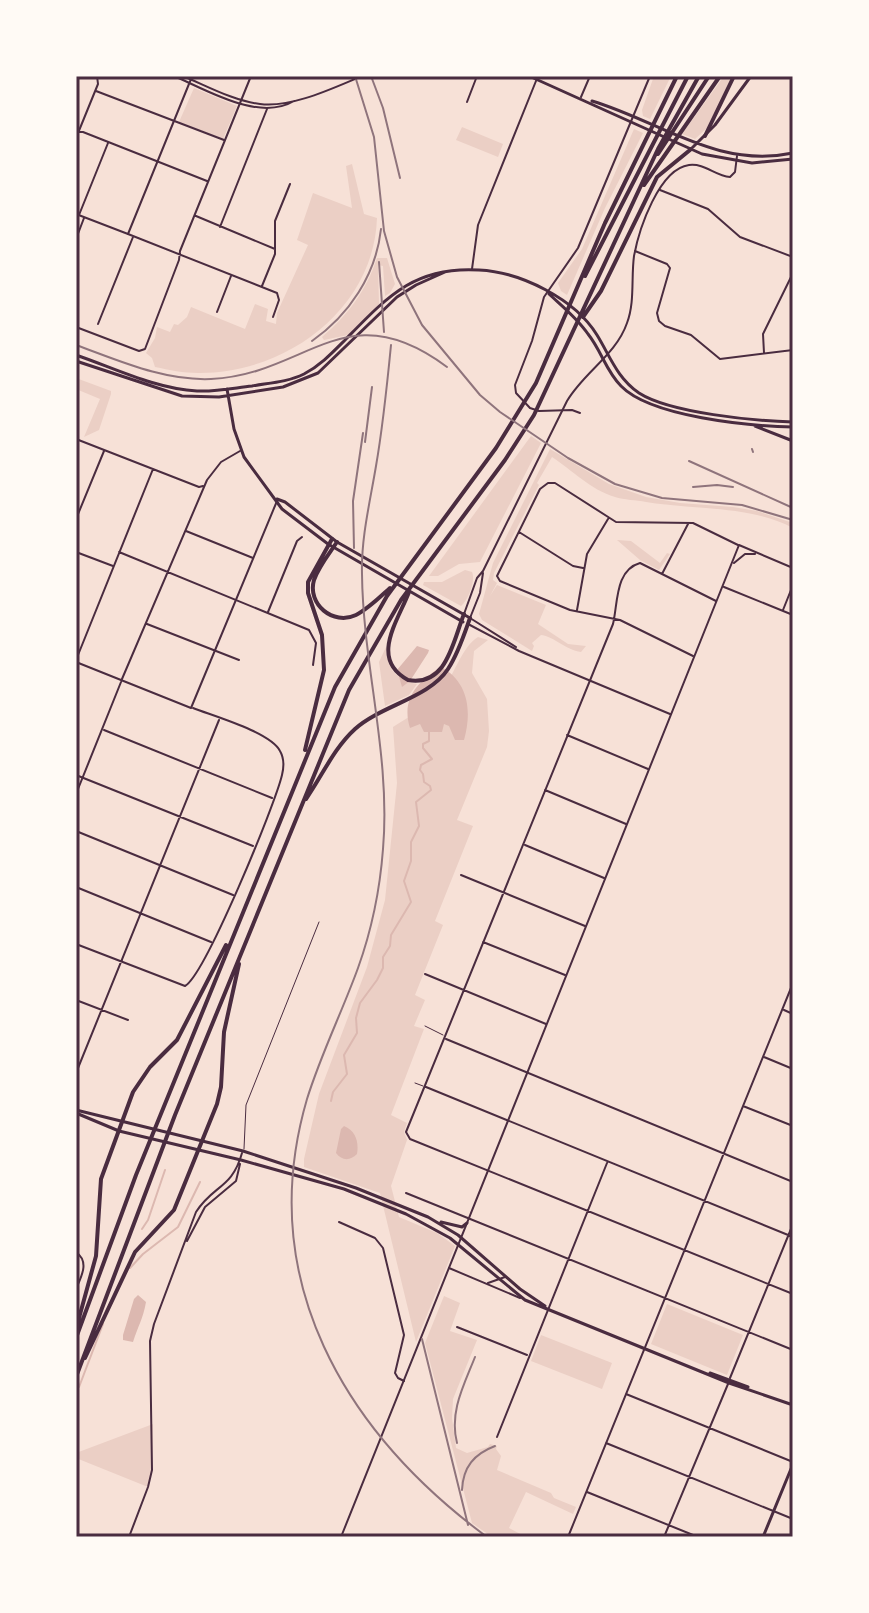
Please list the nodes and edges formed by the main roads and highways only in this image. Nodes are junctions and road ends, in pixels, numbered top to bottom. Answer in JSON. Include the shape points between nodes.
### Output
{"nodes":[{"id":1,"x":529,"y":76,"type":"edge"},
{"id":2,"x":677,"y":76,"type":"edge"},
{"id":3,"x":688,"y":76,"type":"edge"},
{"id":4,"x":699,"y":76,"type":"edge"},
{"id":5,"x":709,"y":76,"type":"edge"},
{"id":6,"x":720,"y":76,"type":"edge"},
{"id":7,"x":734,"y":76,"type":"edge"},
{"id":8,"x":751,"y":76,"type":"edge"},
{"id":9,"x":537,"y":78,"type":"edge"},
{"id":10,"x":581,"y":97,"type":"junction"},
{"id":11,"x":678,"y":125,"type":"junction"},
{"id":12,"x":705,"y":136,"type":"junction"},
{"id":13,"x":697,"y":144,"type":"junction"},
{"id":14,"x":662,"y":150,"type":"junction"},
{"id":15,"x":690,"y":150,"type":"junction"},
{"id":16,"x":793,"y":156,"type":"edge"},
{"id":17,"x":737,"y":159,"type":"junction"},
{"id":18,"x":640,"y":189,"type":"junction"},
{"id":19,"x":581,"y":282,"type":"junction"},
{"id":20,"x":547,"y":291,"type":"junction"},
{"id":21,"x":590,"y":303,"type":"junction"},
{"id":22,"x":76,"y":355,"type":"edge"},
{"id":23,"x":334,"y":355,"type":"junction"},
{"id":24,"x":76,"y":361,"type":"edge"},
{"id":25,"x":227,"y":389,"type":"junction"},
{"id":26,"x":228,"y":396,"type":"junction"},
{"id":27,"x":747,"y":423,"type":"junction"},
{"id":28,"x":793,"y":423,"type":"edge"},
{"id":29,"x":793,"y":441,"type":"edge"},
{"id":30,"x":277,"y":499,"type":"junction"},
{"id":31,"x":332,"y":543,"type":"junction"},
{"id":32,"x":398,"y":581,"type":"junction"},
{"id":33,"x":411,"y":587,"type":"junction"},
{"id":34,"x":464,"y":614,"type":"junction"},
{"id":35,"x":461,"y":621,"type":"junction"},
{"id":36,"x":469,"y":621,"type":"junction"},
{"id":37,"x":299,"y":771,"type":"junction"},
{"id":38,"x":302,"y":805,"type":"junction"},
{"id":39,"x":237,"y":923,"type":"junction"},
{"id":40,"x":243,"y":950,"type":"junction"},
{"id":41,"x":76,"y":1112,"type":"edge"},
{"id":42,"x":123,"y":1121,"type":"junction"},
{"id":43,"x":119,"y":1131,"type":"junction"},
{"id":44,"x":202,"y":1141,"type":"junction"},
{"id":45,"x":198,"y":1150,"type":"junction"},
{"id":46,"x":468,"y":1221,"type":"road end"},
{"id":47,"x":437,"y":1222,"type":"junction"},
{"id":48,"x":548,"y":1308,"type":"junction"},
{"id":49,"x":76,"y":1329,"type":"edge"},
{"id":50,"x":76,"y":1338,"type":"edge"},
{"id":51,"x":80,"y":1367,"type":"junction"},
{"id":52,"x":76,"y":1377,"type":"edge"},
{"id":53,"x":793,"y":1405,"type":"edge"},
{"id":54,"x":793,"y":1463,"type":"edge"},
{"id":55,"x":763,"y":1537,"type":"edge"}],
"edges":[{"from":1,"to":9,"type":"main road"},
{"from":2,"to":19,"type":"highway"},
{"from":3,"to":19,"type":"highway"},
{"from":4,"to":11,"type":"highway"},
{"from":5,"to":11,"type":"highway"},
{"from":6,"to":11,"type":"highway"},
{"from":7,"to":12,"type":"highway"},
{"from":8,"to":12,"type":"main road"},
{"from":9,"to":10,"type":"main road"},
{"from":10,"to":13,"type":"main road"},
{"from":10,"to":15,"type":"main road"},
{"from":11,"to":14,"type":"highway"},
{"from":11,"to":14,"type":"highway"},
{"from":12,"to":13,"type":"main road"},
{"from":13,"to":15,"type":"main road"},
{"from":13,"to":17,"type":"main road"},
{"from":14,"to":18,"type":"highway"},
{"from":14,"to":18,"type":"highway"},
{"from":15,"to":17,"type":"main road"},
{"from":15,"to":21,"type":"highway","via":[[657,177]]},
{"from":16,"to":17,"type":"main road"},
{"from":18,"to":21,"type":"highway"},
{"from":19,"to":32,"type":"highway","via":[[510,427]]},
{"from":20,"to":23,"type":"main road","via":[[500,273],[446,271],[397,297]]},
{"from":20,"to":27,"type":"main road","via":[[586,330],[619,385],[648,405]]},
{"from":20,"to":28,"type":"main road","via":[[588,322],[627,383],[655,401]]},
{"from":21,"to":33,"type":"highway","via":[[522,436]]},
{"from":22,"to":25,"type":"main road","via":[[174,388]]},
{"from":23,"to":25,"type":"main road","via":[[296,377]]},
{"from":23,"to":26,"type":"main road","via":[[318,373],[298,383]]},
{"from":24,"to":26,"type":"main road","via":[[172,394]]},
{"from":25,"to":26,"type":"main road"},
{"from":26,"to":30,"type":"main road","via":[[241,451]]},
{"from":27,"to":28,"type":"main road"},
{"from":27,"to":29,"type":"main road"},
{"from":30,"to":31,"type":"main road"},
{"from":30,"to":31,"type":"main road","via":[[282,509]]},
{"from":31,"to":32,"type":"highway","via":[[313,592],[333,616],[356,615]]},
{"from":31,"to":34,"type":"main road"},
{"from":31,"to":35,"type":"main road"},
{"from":31,"to":37,"type":"highway","via":[[308,582],[322,635],[324,670]]},
{"from":32,"to":37,"type":"highway","via":[[343,672]]},
{"from":33,"to":35,"type":"highway","via":[[387,651],[391,665],[408,680],[422,681],[438,673]]},
{"from":33,"to":38,"type":"highway","via":[[347,696]]},
{"from":34,"to":35,"type":"highway"},
{"from":34,"to":36,"type":"main road"},
{"from":35,"to":36,"type":"main road"},
{"from":36,"to":38,"type":"highway","via":[[447,671],[430,687],[356,728]]},
{"from":37,"to":39,"type":"highway"},
{"from":38,"to":40,"type":"highway"},
{"from":39,"to":42,"type":"highway","via":[[177,1040],[137,1084]]},
{"from":39,"to":50,"type":"highway"},
{"from":40,"to":44,"type":"highway","via":[[224,1032],[219,1096]]},
{"from":40,"to":51,"type":"highway","via":[[126,1238]]},
{"from":41,"to":42,"type":"main road"},
{"from":41,"to":43,"type":"main road"},
{"from":42,"to":43,"type":"highway"},
{"from":42,"to":44,"type":"main road"},
{"from":43,"to":45,"type":"main road"},
{"from":43,"to":49,"type":"highway","via":[[101,1179],[98,1244]]},
{"from":44,"to":45,"type":"highway"},
{"from":44,"to":47,"type":"main road","via":[[315,1174]]},
{"from":45,"to":48,"type":"main road","via":[[278,1170],[396,1210],[440,1231],[525,1300]]},
{"from":45,"to":51,"type":"highway","via":[[174,1210],[129,1262]]},
{"from":46,"to":47,"type":"main road","via":[[461,1227]]},
{"from":47,"to":48,"type":"main road"},
{"from":48,"to":53,"type":"main road"},
{"from":51,"to":52,"type":"highway"},
{"from":54,"to":55,"type":"main road"}]}
